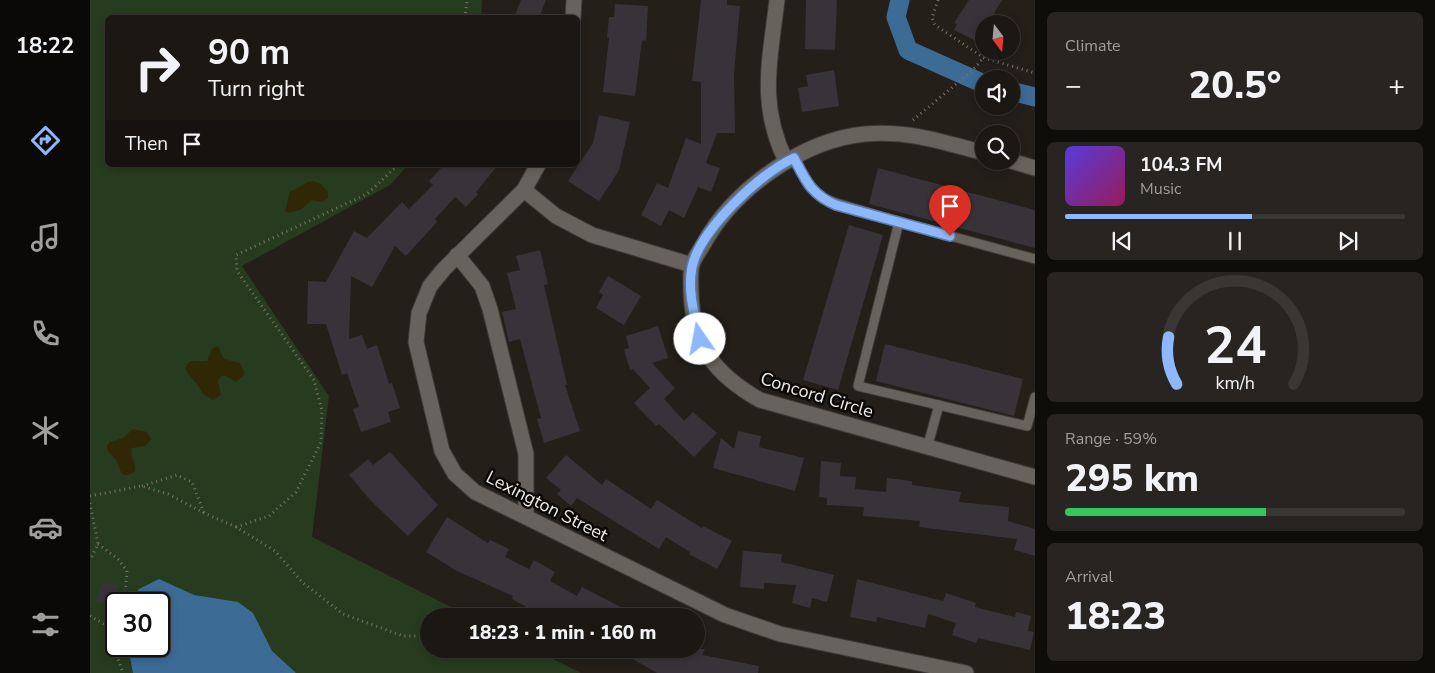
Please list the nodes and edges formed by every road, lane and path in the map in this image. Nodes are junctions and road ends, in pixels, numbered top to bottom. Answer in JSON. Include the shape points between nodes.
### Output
{"nodes":[{"id":1,"x":467,"y":0,"type":"edge"},
{"id":2,"x":574,"y":0,"type":"edge"},
{"id":3,"x":777,"y":0,"type":"edge"},
{"id":4,"x":938,"y":0,"type":"edge"},
{"id":5,"x":466,"y":15,"type":"edge"},
{"id":6,"x":573,"y":15,"type":"edge"},
{"id":7,"x":975,"y":52,"type":"edge"},
{"id":8,"x":982,"y":60,"type":"edge"},
{"id":9,"x":991,"y":60,"type":"edge"},
{"id":10,"x":1035,"y":73,"type":"edge"},
{"id":11,"x":897,"y":133,"type":"junction"},
{"id":12,"x":975,"y":150,"type":"edge"},
{"id":13,"x":790,"y":159,"type":"junction"},
{"id":14,"x":1020,"y":164,"type":"edge"},
{"id":15,"x":396,"y":167,"type":"edge"},
{"id":16,"x":537,"y":167,"type":"edge"},
{"id":17,"x":1035,"y":168,"type":"edge"},
{"id":18,"x":524,"y":190,"type":"junction"},
{"id":19,"x":899,"y":222,"type":"junction"},
{"id":20,"x":457,"y":255,"type":"junction"},
{"id":21,"x":1035,"y":259,"type":"edge"},
{"id":22,"x":692,"y":265,"type":"junction"},
{"id":23,"x":1035,"y":397,"type":"edge"},
{"id":24,"x":939,"y":405,"type":"junction"},
{"id":25,"x":927,"y":448,"type":"junction"},
{"id":26,"x":1035,"y":476,"type":"edge"},
{"id":27,"x":141,"y":486,"type":"junction"},
{"id":28,"x":90,"y":496,"type":"edge"},
{"id":29,"x":90,"y":503,"type":"edge"},
{"id":30,"x":204,"y":513,"type":"junction"},
{"id":31,"x":526,"y":517,"type":"junction"},
{"id":32,"x":236,"y":527,"type":"junction"},
{"id":33,"x":98,"y":544,"type":"junction"},
{"id":34,"x":90,"y":560,"type":"edge"},
{"id":35,"x":125,"y":592,"type":"edge"},
{"id":36,"x":90,"y":616,"type":"edge"},
{"id":37,"x":105,"y":624,"type":"edge"},
{"id":38,"x":420,"y":636,"type":"edge"},
{"id":39,"x":117,"y":657,"type":"edge"},
{"id":40,"x":123,"y":673,"type":"edge"},
{"id":41,"x":966,"y":673,"type":"edge"}],
"edges":[{"from":1,"to":5,"type":"path"},
{"from":2,"to":6,"type":"street"},
{"from":3,"to":13,"type":"street","via":[[767,98],[775,139]]},
{"from":4,"to":7,"type":"path","via":[[932,18],[935,25]]},
{"from":8,"to":11,"type":"path"},
{"from":9,"to":10,"type":"path"},
{"from":11,"to":12,"type":"street","name":"Concord Circle","via":[[930,137]]},
{"from":11,"to":13,"type":"street","name":"Concord Circle","via":[[864,134],[821,144]]},
{"from":13,"to":19,"type":"lane","via":[[808,185],[823,199]]},
{"from":13,"to":22,"type":"street","name":"Concord Circle","via":[[734,201],[710,231]]},
{"from":14,"to":17,"type":"street"},
{"from":15,"to":32,"type":"path","via":[[367,194],[236,255],[237,271],[314,380],[322,411],[321,442],[296,492],[269,516]]},
{"from":16,"to":18,"type":"street","name":"Lexington Street"},
{"from":18,"to":20,"type":"street","name":"Lexington Street"},
{"from":18,"to":22,"type":"street","via":[[556,216],[592,235]]},
{"from":19,"to":21,"type":"lane"},
{"from":19,"to":24,"type":"lane","via":[[858,386]]},
{"from":20,"to":31,"type":"street","via":[[482,286],[490,309],[526,454]]},
{"from":20,"to":31,"type":"street","name":"Lexington Street","via":[[430,286],[419,313],[416,342],[442,451],[455,474],[475,492]]},
{"from":22,"to":25,"type":"street","name":"Concord Circle","via":[[692,303],[700,339],[714,365],[734,386],[760,400]]},
{"from":23,"to":24,"type":"lane","via":[[1027,426]]},
{"from":24,"to":25,"type":"lane"},
{"from":25,"to":26,"type":"street","name":"Concord Circle"},
{"from":27,"to":28,"type":"path"},
{"from":27,"to":30,"type":"path","via":[[168,494]]},
{"from":27,"to":30,"type":"path","via":[[177,475],[192,482]]},
{"from":29,"to":33,"type":"path"},
{"from":30,"to":32,"type":"path"},
{"from":31,"to":41,"type":"street","name":"Lexington Street","via":[[726,615],[780,634]]},
{"from":32,"to":38,"type":"path","via":[[275,550],[302,582],[343,614],[402,636]]},
{"from":33,"to":34,"type":"path"},
{"from":33,"to":35,"type":"path","via":[[118,559],[127,571]]},
{"from":36,"to":37,"type":"path"},
{"from":39,"to":40,"type":"path"}]}
